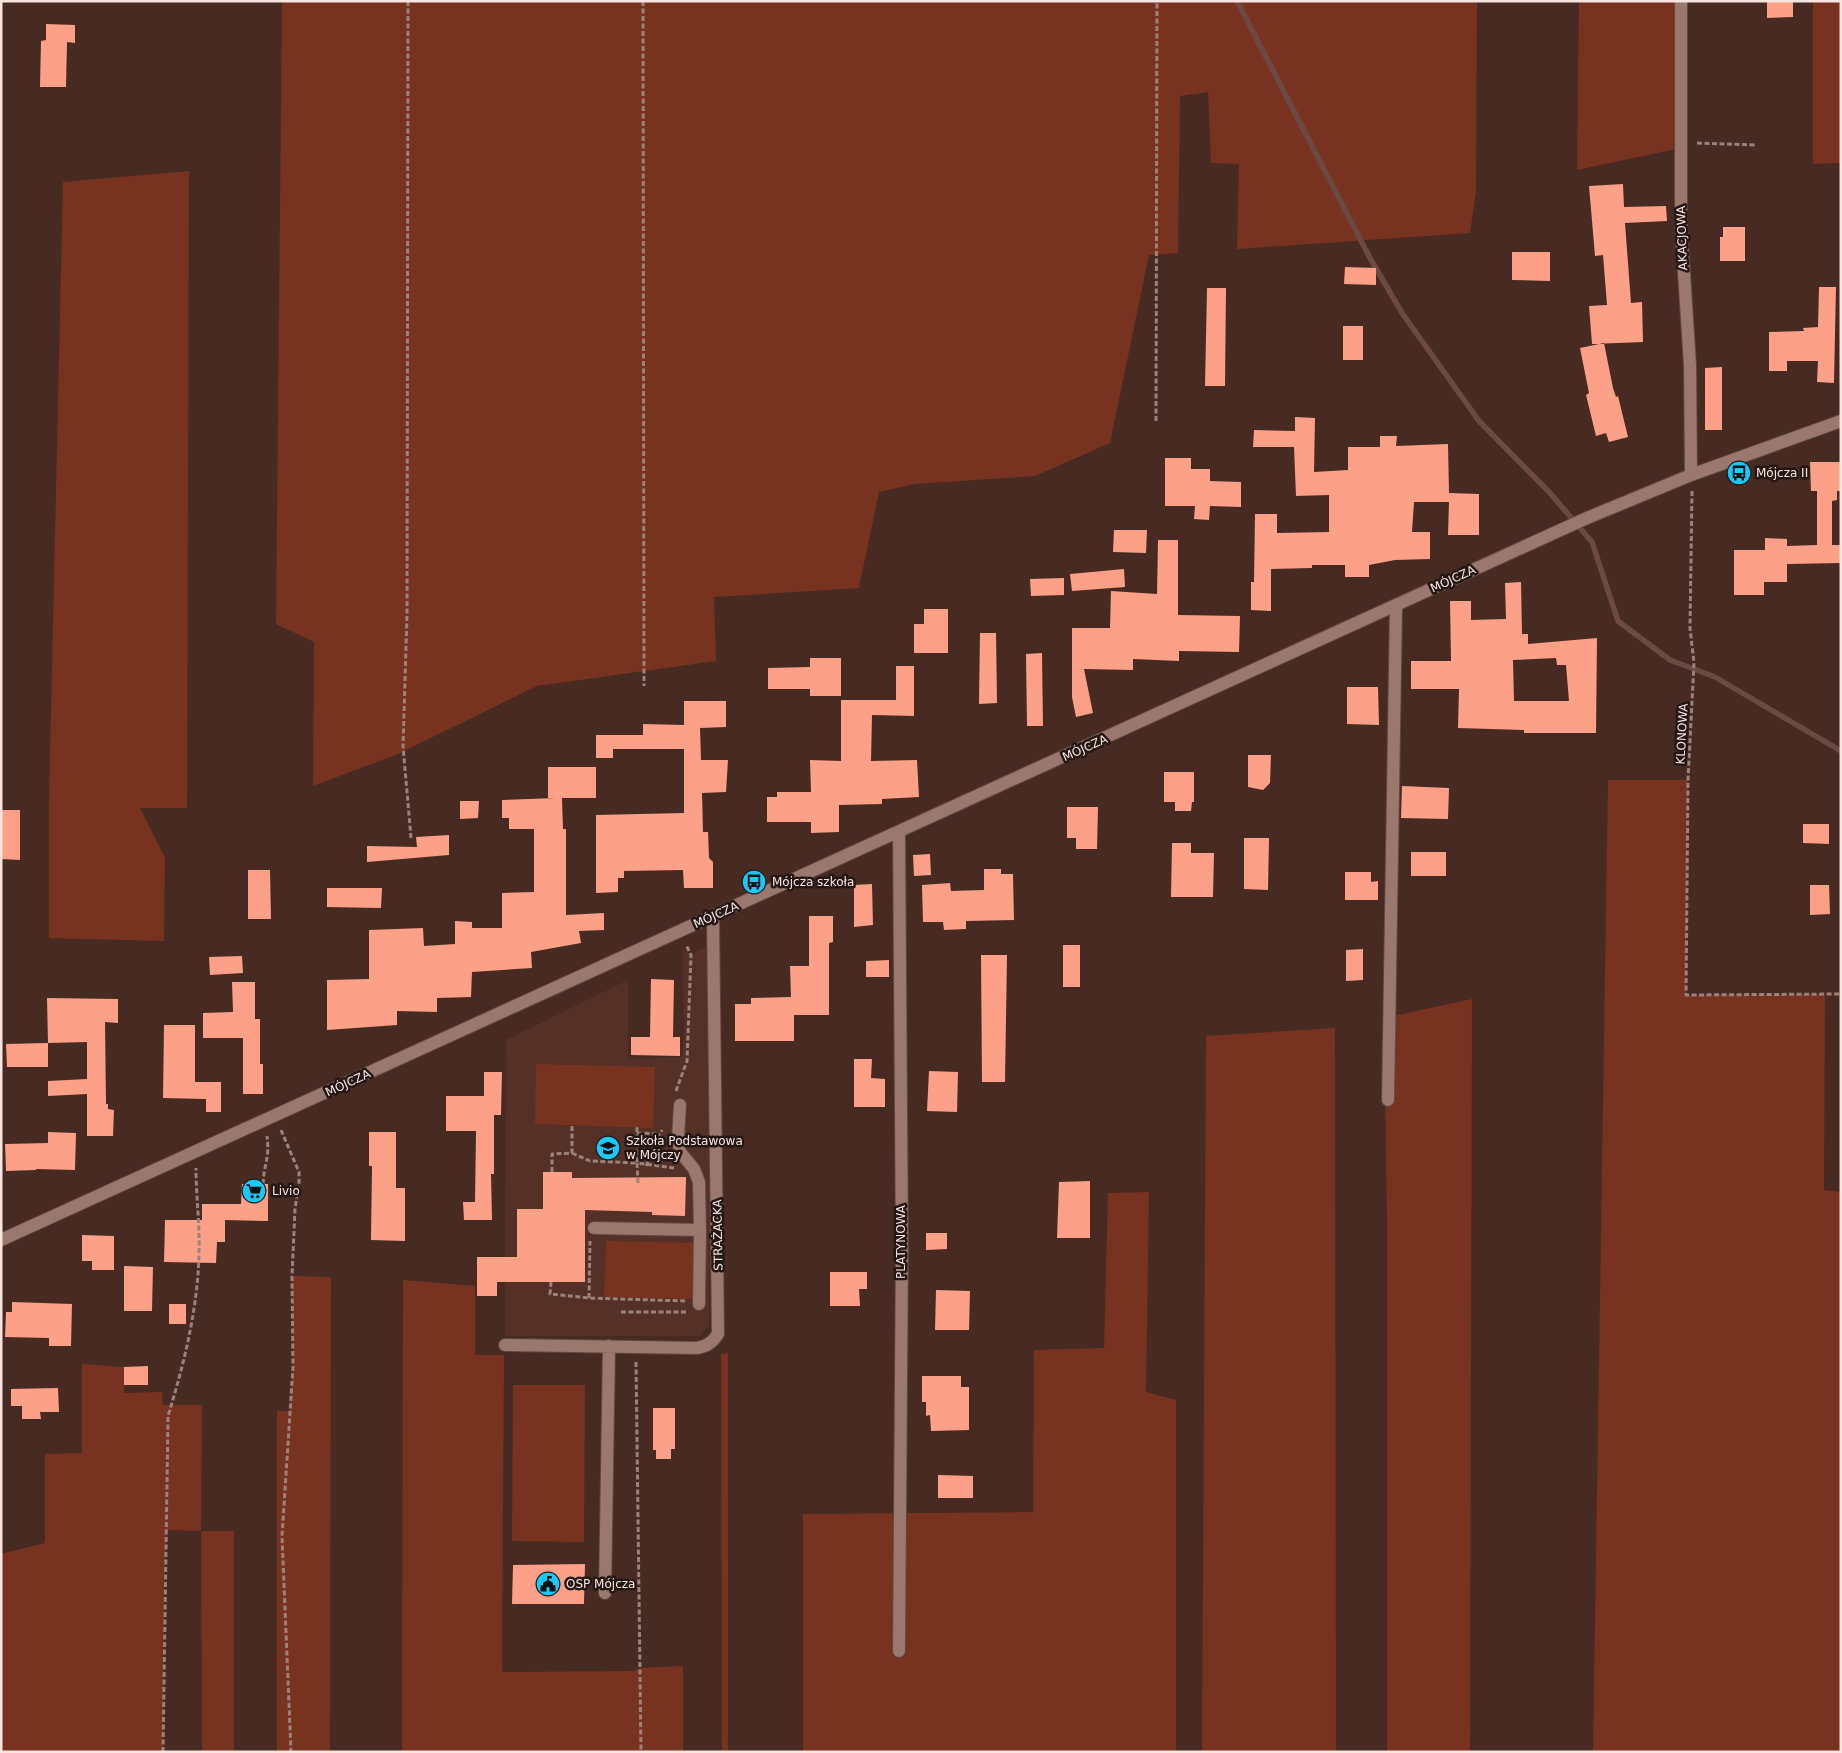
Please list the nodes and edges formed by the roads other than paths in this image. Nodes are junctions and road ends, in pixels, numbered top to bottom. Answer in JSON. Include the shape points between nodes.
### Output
{"nodes":[{"id":1,"x":1681,"y":1,"type":"edge"},
{"id":2,"x":1841,"y":421,"type":"edge"},
{"id":3,"x":1691,"y":475,"type":"junction"},
{"id":4,"x":1396,"y":606,"type":"junction"},
{"id":5,"x":899,"y":833,"type":"junction"},
{"id":6,"x":713,"y":917,"type":"junction"},
{"id":7,"x":1388,"y":1100,"type":"dead end"},
{"id":8,"x":677,"y":1101,"type":"road end"},
{"id":9,"x":594,"y":1228,"type":"road end"},
{"id":10,"x":700,"y":1230,"type":"junction"},
{"id":11,"x":1,"y":1240,"type":"edge"},
{"id":12,"x":699,"y":1303,"type":"road end"},
{"id":13,"x":505,"y":1345,"type":"dead end"},
{"id":14,"x":609,"y":1346,"type":"junction"},
{"id":15,"x":605,"y":1593,"type":"dead end"},
{"id":16,"x":899,"y":1652,"type":"dead end"}],
"edges":[{"from":1,"to":3,"type":"street","name":"AKACJOWA","via":[[1681,227],[1690,365]]},
{"from":2,"to":3,"type":"street","name":"MÓJCZA"},
{"from":3,"to":4,"type":"street","name":"MÓJCZA","via":[[1587,518]]},
{"from":4,"to":5,"type":"street","name":"MÓJCZA"},
{"from":4,"to":7,"type":"street"},
{"from":5,"to":6,"type":"street","name":"MÓJCZA"},
{"from":5,"to":16,"type":"street","name":"PLATYNOWA","via":[[902,1247]]},
{"from":6,"to":11,"type":"street","name":"MÓJCZA"},
{"from":6,"to":14,"type":"street","name":"STRAŻACKA","via":[[719,1326],[713,1341],[705,1347]]},
{"from":8,"to":10,"type":"street","via":[[680,1152],[694,1169],[699,1182]]},
{"from":9,"to":10,"type":"street"},
{"from":10,"to":12,"type":"street"},
{"from":13,"to":14,"type":"street","name":"STRAŻACKA"},
{"from":14,"to":15,"type":"street"}]}
